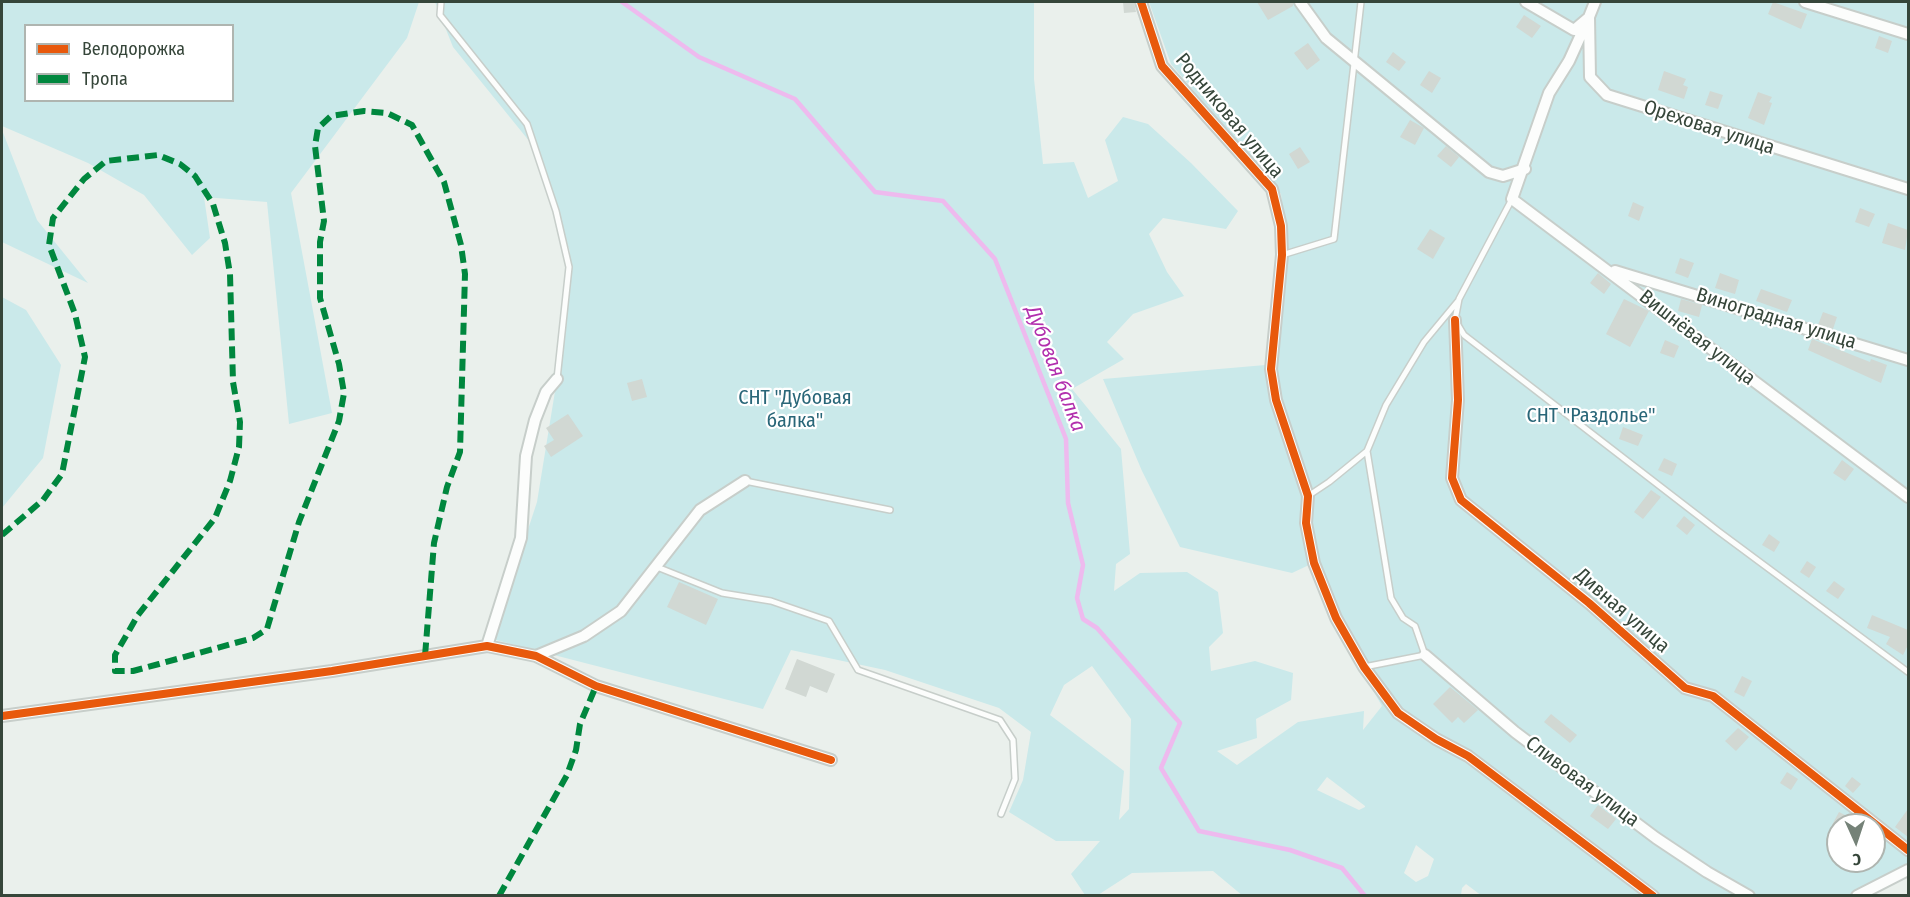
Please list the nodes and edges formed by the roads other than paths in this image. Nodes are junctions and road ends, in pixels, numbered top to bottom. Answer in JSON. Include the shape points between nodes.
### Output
{"nodes":[{"id":1,"x":441,"y":2,"type":"edge"},
{"id":2,"x":1141,"y":2,"type":"edge"},
{"id":3,"x":1300,"y":2,"type":"edge"},
{"id":4,"x":1362,"y":2,"type":"edge"},
{"id":5,"x":1526,"y":2,"type":"edge"},
{"id":6,"x":1595,"y":2,"type":"edge"},
{"id":7,"x":1805,"y":2,"type":"edge"},
{"id":8,"x":1589,"y":17,"type":"junction"},
{"id":9,"x":1908,"y":34,"type":"edge"},
{"id":10,"x":1354,"y":62,"type":"junction"},
{"id":11,"x":1525,"y":169,"type":"junction"},
{"id":12,"x":1908,"y":189,"type":"edge"},
{"id":13,"x":1512,"y":199,"type":"junction"},
{"id":14,"x":1282,"y":255,"type":"junction"},
{"id":15,"x":1609,"y":269,"type":"junction"},
{"id":16,"x":1459,"y":299,"type":"junction"},
{"id":17,"x":1455,"y":320,"type":"junction"},
{"id":18,"x":1908,"y":360,"type":"edge"},
{"id":19,"x":556,"y":379,"type":"joint"},
{"id":20,"x":1367,"y":451,"type":"junction"},
{"id":21,"x":745,"y":481,"type":"joint"},
{"id":22,"x":1308,"y":496,"type":"junction"},
{"id":23,"x":1908,"y":497,"type":"edge"},
{"id":24,"x":890,"y":510,"type":"dead end"},
{"id":25,"x":657,"y":567,"type":"junction"},
{"id":26,"x":487,"y":646,"type":"junction"},
{"id":27,"x":1425,"y":655,"type":"junction"},
{"id":28,"x":536,"y":656,"type":"junction"},
{"id":29,"x":1364,"y":667,"type":"junction"},
{"id":30,"x":1908,"y":672,"type":"edge"},
{"id":31,"x":2,"y":716,"type":"edge"},
{"id":32,"x":831,"y":760,"type":"dead end"},
{"id":33,"x":1001,"y":814,"type":"dead end"},
{"id":34,"x":1908,"y":850,"type":"edge"},
{"id":35,"x":1908,"y":870,"type":"edge"},
{"id":36,"x":1653,"y":896,"type":"edge"},
{"id":37,"x":1749,"y":896,"type":"edge"},
{"id":38,"x":1857,"y":896,"type":"edge"}],
"edges":[{"from":1,"to":19,"type":"lane","via":[[440,15],[527,124],[556,211],[569,267]]},
{"from":2,"to":14,"type":"street","name":"Родниковая улица","via":[[1162,66],[1272,189],[1281,226]]},
{"from":3,"to":10,"type":"street","via":[[1326,38]]},
{"from":4,"to":10,"type":"lane"},
{"from":5,"to":8,"type":"street","via":[[1574,30]]},
{"from":6,"to":8,"type":"street","name":"Ореховая улица"},
{"from":7,"to":9,"type":"street"},
{"from":8,"to":11,"type":"street","via":[[1569,62],[1549,93]]},
{"from":8,"to":12,"type":"street","name":"Ореховая улица","via":[[1590,77],[1607,95]]},
{"from":10,"to":11,"type":"street","via":[[1489,172],[1503,176]]},
{"from":10,"to":14,"type":"lane","via":[[1334,239]]},
{"from":11,"to":13,"type":"street"},
{"from":13,"to":15,"type":"street","name":"Вишнёвая улица"},
{"from":13,"to":16,"type":"lane"},
{"from":14,"to":22,"type":"street","name":"Родниковая улица","via":[[1271,369],[1276,400]]},
{"from":15,"to":18,"type":"street","name":"Виноградная улица"},
{"from":15,"to":23,"type":"street","name":"Вишнёвая улица"},
{"from":16,"to":17,"type":"lane"},
{"from":16,"to":20,"type":"lane","via":[[1418,351],[1386,405]]},
{"from":17,"to":30,"type":"lane","via":[[1464,335]]},
{"from":17,"to":34,"type":"street","name":"Дивная улица","via":[[1458,400],[1452,478],[1461,500],[1589,603],[1685,688],[1713,696]]},
{"from":19,"to":26,"type":"street","via":[[535,420],[526,456],[521,538]]},
{"from":20,"to":22,"type":"lane"},
{"from":20,"to":27,"type":"lane","via":[[1391,598],[1403,618],[1415,626]]},
{"from":21,"to":24,"type":"lane"},
{"from":21,"to":25,"type":"street","via":[[700,510]]},
{"from":22,"to":29,"type":"street","name":"Родниковая улица","via":[[1306,523],[1314,563],[1336,618]]},
{"from":25,"to":28,"type":"street","via":[[621,611],[584,636]]},
{"from":25,"to":33,"type":"lane","via":[[722,593],[771,601],[829,621],[858,670],[1000,720],[1013,740],[1015,779]]},
{"from":26,"to":28,"type":"street"},
{"from":26,"to":31,"type":"street"},
{"from":27,"to":29,"type":"lane"},
{"from":27,"to":37,"type":"street","name":"Сливовая улица","via":[[1515,732],[1656,838]]},
{"from":28,"to":32,"type":"street","via":[[596,686]]},
{"from":29,"to":36,"type":"street","name":"Родниковая улица","via":[[1398,713],[1468,756]]},
{"from":35,"to":38,"type":"street"}]}
